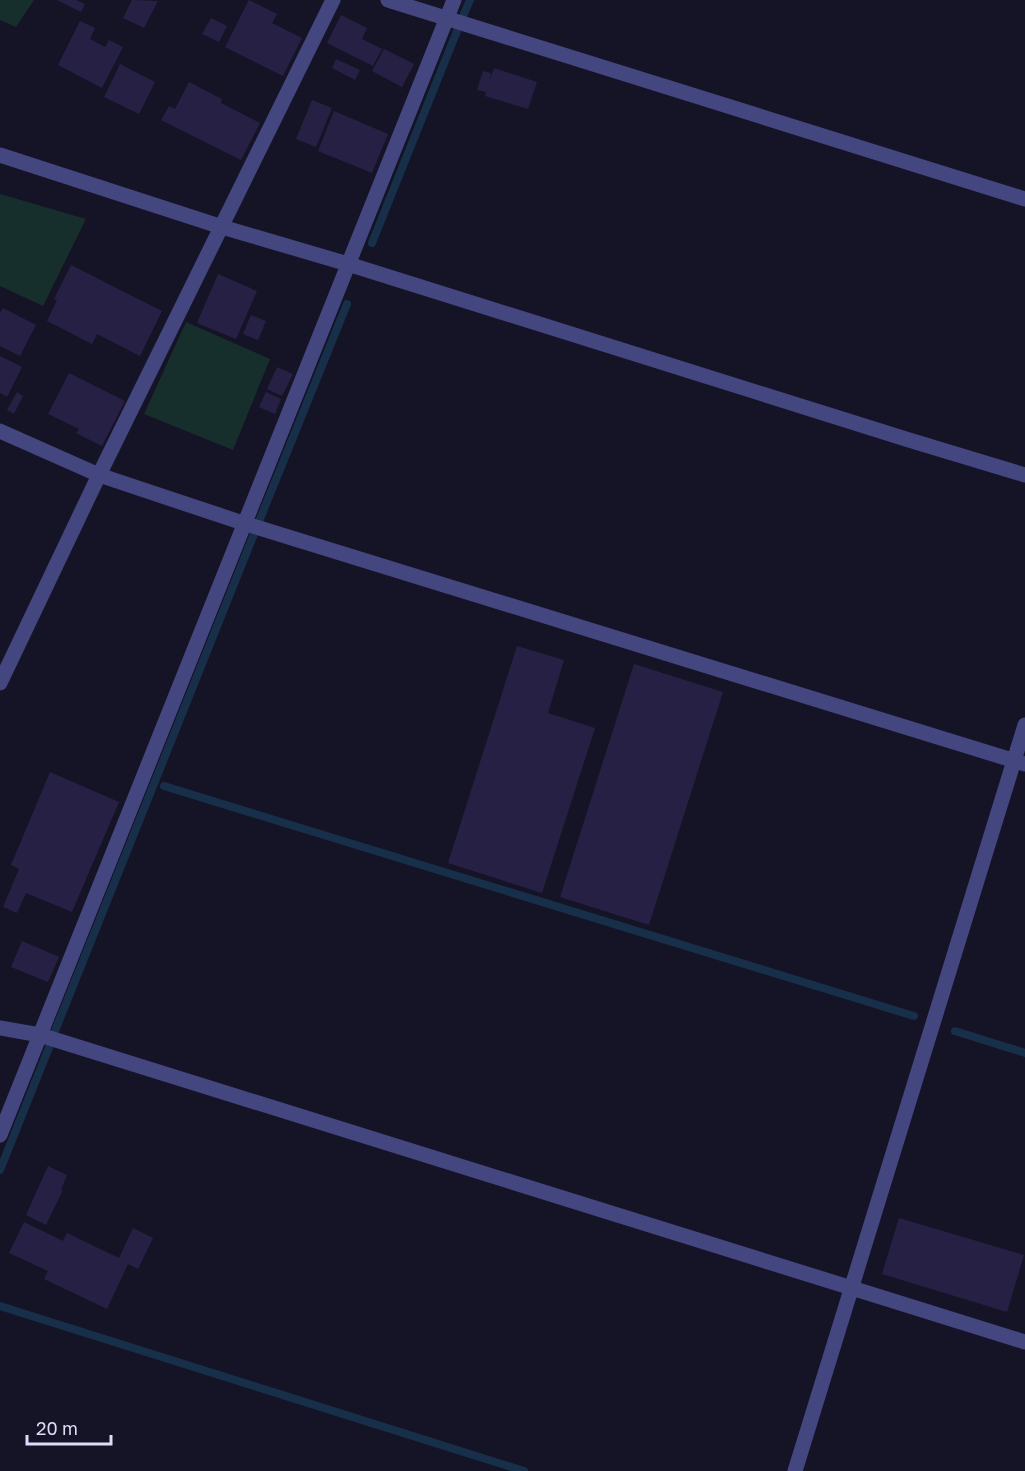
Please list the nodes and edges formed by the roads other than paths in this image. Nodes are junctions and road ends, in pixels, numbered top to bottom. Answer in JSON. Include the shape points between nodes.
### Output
{"nodes":[{"id":1,"x":333,"y":0,"type":"edge"},
{"id":2,"x":388,"y":0,"type":"edge"},
{"id":3,"x":454,"y":0,"type":"edge"},
{"id":4,"x":446,"y":18,"type":"junction"},
{"id":5,"x":0,"y":155,"type":"edge"},
{"id":6,"x":1025,"y":199,"type":"edge"},
{"id":7,"x":222,"y":227,"type":"junction"},
{"id":8,"x":348,"y":264,"type":"junction"},
{"id":9,"x":0,"y":432,"type":"edge"},
{"id":10,"x":99,"y":475,"type":"junction"},
{"id":11,"x":1025,"y":475,"type":"edge"},
{"id":12,"x":243,"y":523,"type":"junction"},
{"id":13,"x":0,"y":683,"type":"edge"},
{"id":14,"x":1025,"y":725,"type":"edge"},
{"id":15,"x":1020,"y":762,"type":"edge"},
{"id":16,"x":0,"y":1028,"type":"edge"},
{"id":17,"x":40,"y":1035,"type":"junction"},
{"id":18,"x":0,"y":1135,"type":"edge"},
{"id":19,"x":851,"y":1289,"type":"junction"},
{"id":20,"x":1025,"y":1342,"type":"edge"},
{"id":21,"x":795,"y":1471,"type":"edge"}],
"edges":[{"from":1,"to":7,"type":"street"},
{"from":2,"to":4,"type":"street"},
{"from":3,"to":4,"type":"street"},
{"from":4,"to":6,"type":"street"},
{"from":4,"to":8,"type":"street"},
{"from":5,"to":7,"type":"street"},
{"from":7,"to":8,"type":"street"},
{"from":7,"to":10,"type":"street"},
{"from":8,"to":11,"type":"street"},
{"from":8,"to":12,"type":"street"},
{"from":9,"to":10,"type":"street"},
{"from":10,"to":12,"type":"street"},
{"from":10,"to":13,"type":"street"},
{"from":12,"to":15,"type":"street"},
{"from":12,"to":17,"type":"street"},
{"from":14,"to":15,"type":"street"},
{"from":15,"to":19,"type":"street"},
{"from":16,"to":17,"type":"street"},
{"from":17,"to":18,"type":"street"},
{"from":17,"to":19,"type":"street"},
{"from":19,"to":20,"type":"street"},
{"from":19,"to":21,"type":"street"}]}
